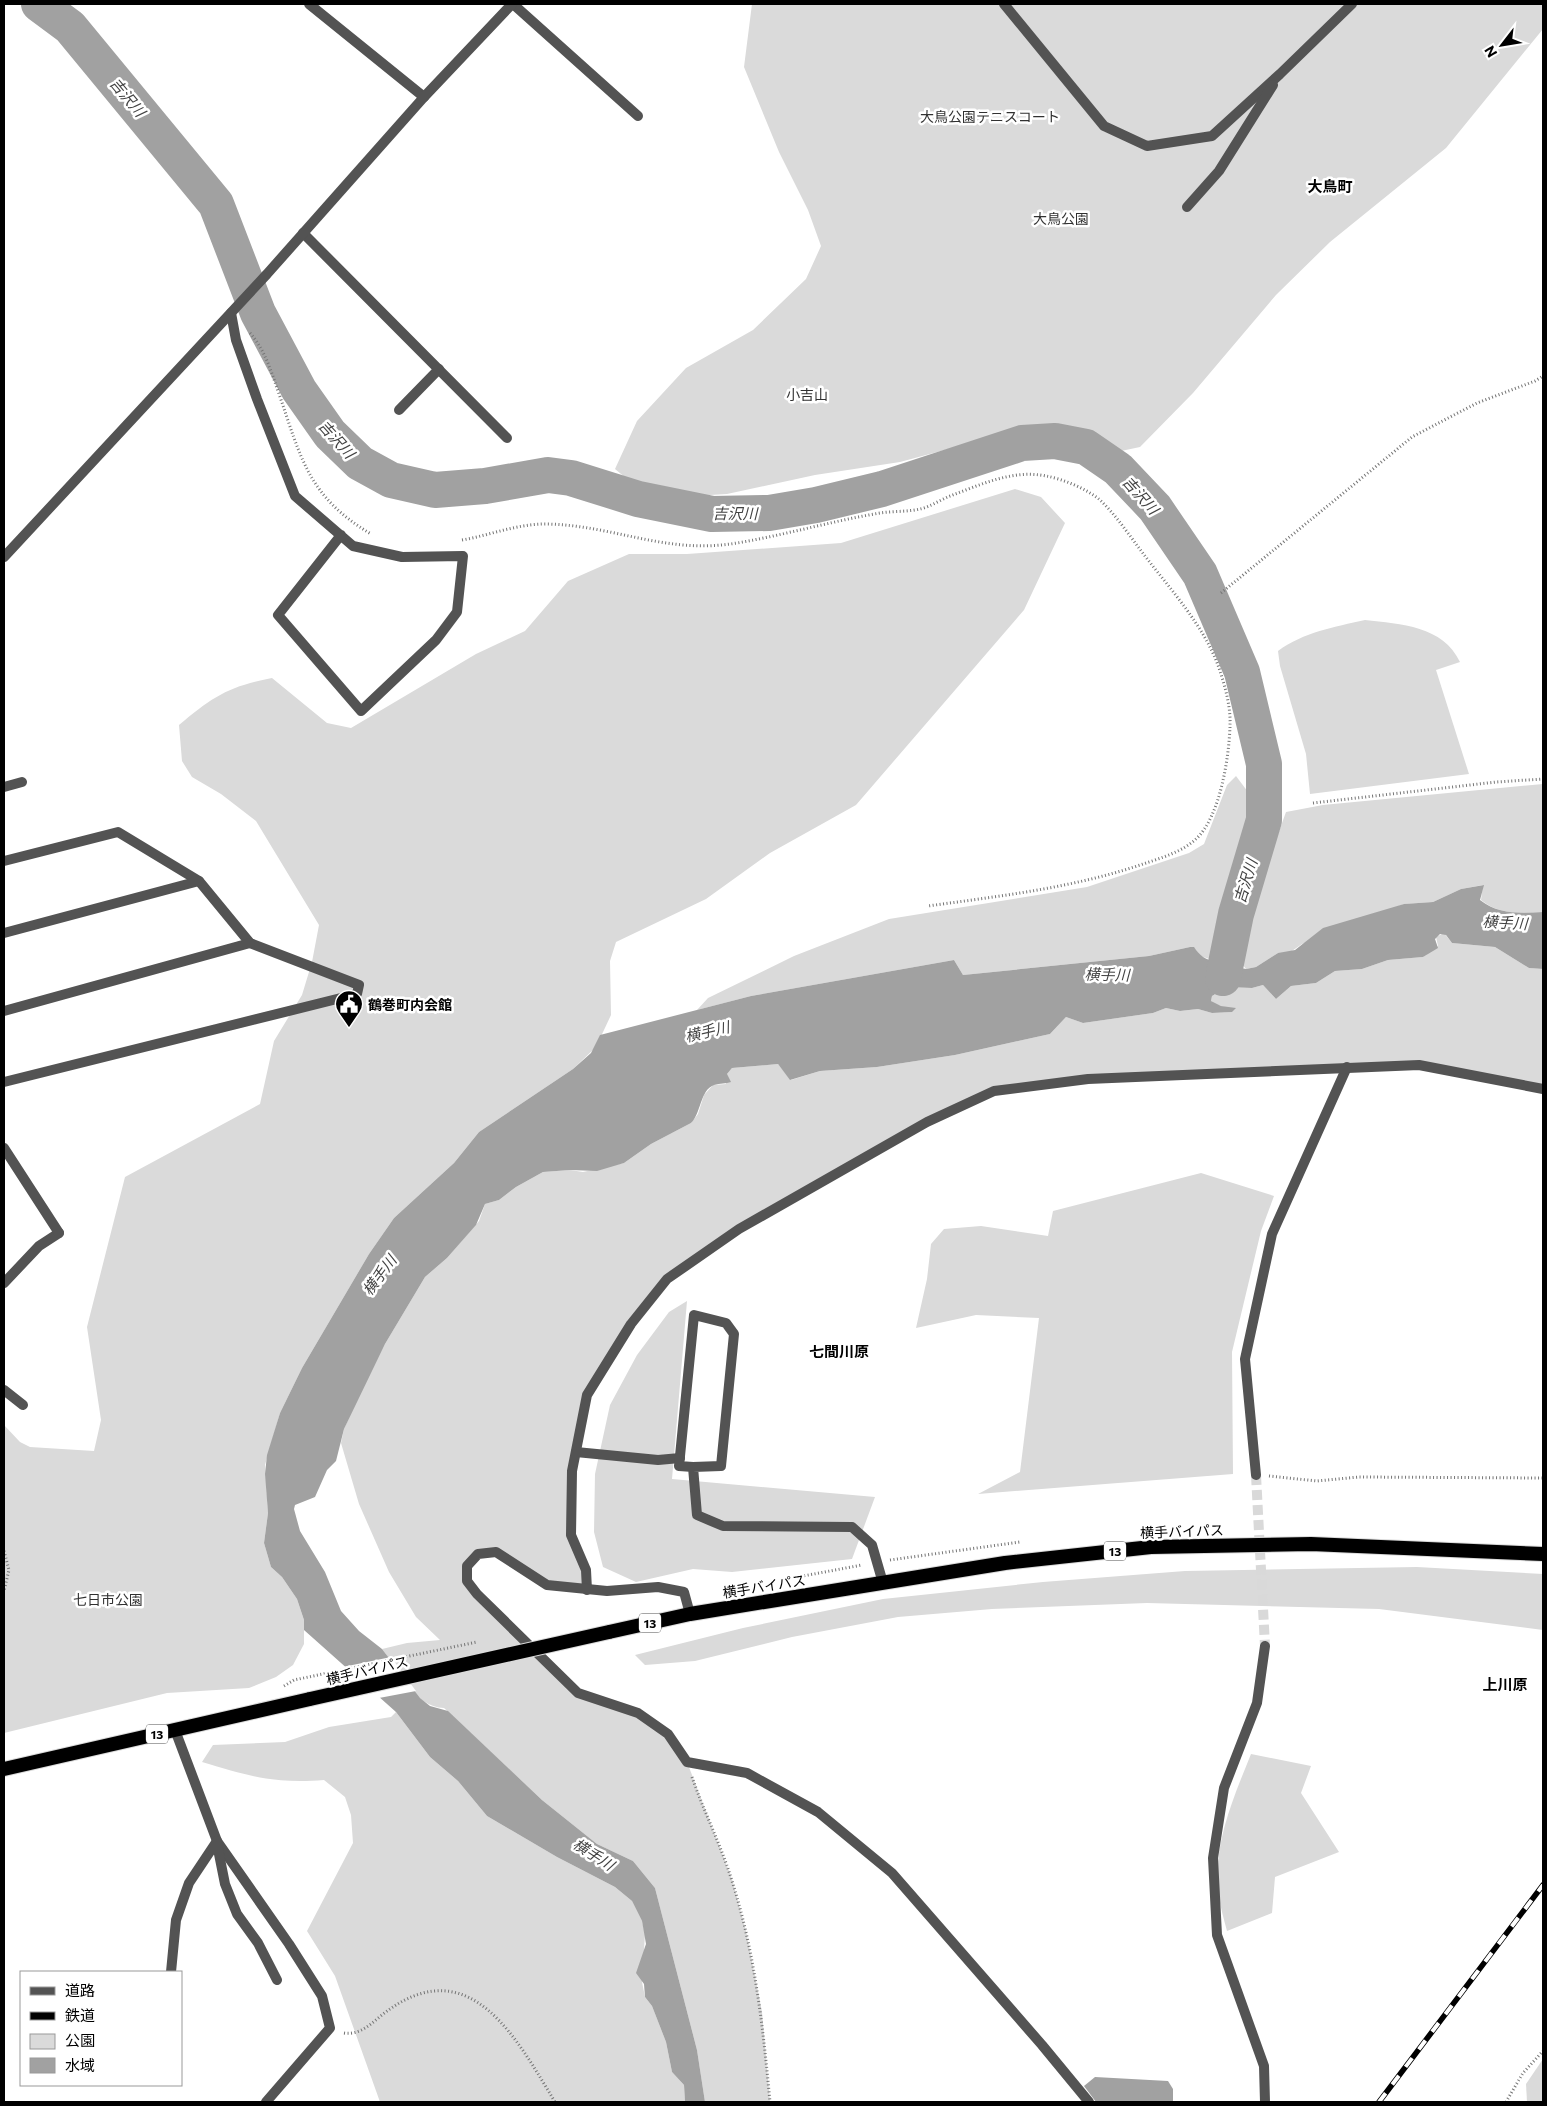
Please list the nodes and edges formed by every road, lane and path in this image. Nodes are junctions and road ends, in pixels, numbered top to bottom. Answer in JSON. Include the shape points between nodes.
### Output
{"nodes":[{"id":1,"x":309,"y":4,"type":"edge"},
{"id":2,"x":512,"y":4,"type":"edge"},
{"id":3,"x":1004,"y":4,"type":"edge"},
{"id":4,"x":1352,"y":4,"type":"edge"},
{"id":5,"x":1280,"y":74,"type":"junction"},
{"id":6,"x":424,"y":96,"type":"junction"},
{"id":7,"x":638,"y":116,"type":"dead end"},
{"id":8,"x":1187,"y":207,"type":"dead end"},
{"id":9,"x":303,"y":233,"type":"junction"},
{"id":10,"x":231,"y":313,"type":"junction"},
{"id":11,"x":439,"y":369,"type":"junction"},
{"id":12,"x":1543,"y":376,"type":"edge"},
{"id":13,"x":399,"y":410,"type":"dead end"},
{"id":14,"x":508,"y":438,"type":"dead end"},
{"id":15,"x":341,"y":535,"type":"junction"},
{"id":16,"x":377,"y":537,"type":"dead end"},
{"id":17,"x":454,"y":542,"type":"dead end"},
{"id":18,"x":4,"y":557,"type":"edge"},
{"id":19,"x":1221,"y":593,"type":"dead end"},
{"id":20,"x":1543,"y":780,"type":"edge"},
{"id":21,"x":22,"y":782,"type":"dead end"},
{"id":22,"x":4,"y":787,"type":"edge"},
{"id":23,"x":1313,"y":803,"type":"dead end"},
{"id":24,"x":4,"y":861,"type":"edge"},
{"id":25,"x":199,"y":881,"type":"junction"},
{"id":26,"x":928,"y":906,"type":"dead end"},
{"id":27,"x":4,"y":933,"type":"edge"},
{"id":28,"x":250,"y":943,"type":"junction"},
{"id":29,"x":4,"y":1011,"type":"edge"},
{"id":30,"x":1347,"y":1067,"type":"junction"},
{"id":31,"x":4,"y":1082,"type":"edge"},
{"id":32,"x":1543,"y":1089,"type":"edge"},
{"id":33,"x":4,"y":1148,"type":"edge"},
{"id":34,"x":4,"y":1283,"type":"edge"},
{"id":35,"x":4,"y":1390,"type":"edge"},
{"id":36,"x":23,"y":1406,"type":"dead end"},
{"id":37,"x":576,"y":1452,"type":"junction"},
{"id":38,"x":680,"y":1458,"type":"junction"},
{"id":39,"x":693,"y":1467,"type":"junction"},
{"id":40,"x":1256,"y":1474,"type":"joint"},
{"id":41,"x":1543,"y":1478,"type":"edge"},
{"id":42,"x":4,"y":1551,"type":"edge"},
{"id":43,"x":1543,"y":1554,"type":"edge"},
{"id":44,"x":883,"y":1583,"type":"junction"},
{"id":45,"x":586,"y":1590,"type":"junction"},
{"id":46,"x":4,"y":1591,"type":"edge"},
{"id":47,"x":690,"y":1614,"type":"junction"},
{"id":48,"x":468,"y":1644,"type":"dead end"},
{"id":49,"x":1265,"y":1646,"type":"tunnel mouth"},
{"id":50,"x":320,"y":1675,"type":"dead end"},
{"id":51,"x":175,"y":1730,"type":"junction"},
{"id":52,"x":687,"y":1762,"type":"junction"},
{"id":53,"x":4,"y":1769,"type":"edge"},
{"id":54,"x":217,"y":1840,"type":"junction"},
{"id":55,"x":171,"y":1971,"type":"edge"},
{"id":56,"x":277,"y":1980,"type":"dead end"},
{"id":57,"x":330,"y":2028,"type":"junction"},
{"id":58,"x":1543,"y":2050,"type":"edge"},
{"id":59,"x":266,"y":2102,"type":"edge"},
{"id":60,"x":555,"y":2102,"type":"edge"},
{"id":61,"x":770,"y":2102,"type":"edge"},
{"id":62,"x":1089,"y":2102,"type":"edge"},
{"id":63,"x":1265,"y":2102,"type":"edge"},
{"id":64,"x":1506,"y":2102,"type":"edge"}],
"edges":[{"from":1,"to":6,"type":"street"},
{"from":2,"to":6,"type":"street"},
{"from":2,"to":7,"type":"street"},
{"from":3,"to":5,"type":"street","via":[[1104,126],[1147,146],[1212,136]]},
{"from":4,"to":5,"type":"street"},
{"from":5,"to":8,"type":"street","via":[[1219,171]]},
{"from":6,"to":9,"type":"street"},
{"from":9,"to":10,"type":"street"},
{"from":9,"to":11,"type":"street"},
{"from":10,"to":15,"type":"street","via":[[236,340],[295,496]]},
{"from":10,"to":16,"type":"path","via":[[252,335],[267,360],[304,464],[319,491],[334,507]]},
{"from":10,"to":18,"type":"street"},
{"from":11,"to":13,"type":"street"},
{"from":11,"to":14,"type":"street"},
{"from":12,"to":19,"type":"path","via":[[1477,403],[1412,437]]},
{"from":15,"to":15,"type":"street","via":[[353,546],[402,557],[464,556],[457,612],[436,640],[361,711],[278,615]]},
{"from":17,"to":26,"type":"path","via":[[518,525],[549,524],[581,527],[671,546],[735,544],[880,513],[921,509],[1004,477],[1024,473],[1048,476],[1099,499],[1203,635],[1218,665],[1230,724],[1220,793],[1213,813],[1194,841],[1165,857],[1116,873],[1024,892]]},
{"from":20,"to":23,"type":"path","via":[[1496,782]]},
{"from":21,"to":22,"type":"street"},
{"from":24,"to":25,"type":"street","via":[[118,832]]},
{"from":25,"to":27,"type":"street"},
{"from":25,"to":28,"type":"street"},
{"from":28,"to":29,"type":"street"},
{"from":28,"to":31,"type":"street","via":[[359,985],[357,994]]},
{"from":30,"to":32,"type":"street","via":[[1419,1064]]},
{"from":30,"to":37,"type":"street","via":[[1088,1079],[994,1091],[927,1122],[739,1229],[667,1279],[631,1324],[588,1395]]},
{"from":30,"to":40,"type":"street","via":[[1272,1234],[1244,1359]]},
{"from":33,"to":34,"type":"street","via":[[59,1233],[39,1246]]},
{"from":35,"to":36,"type":"street"},
{"from":37,"to":38,"type":"street","via":[[658,1460]]},
{"from":37,"to":45,"type":"street","via":[[572,1472],[571,1535],[586,1570]]},
{"from":38,"to":39,"type":"street","via":[[679,1466]]},
{"from":38,"to":39,"type":"street","via":[[694,1315],[726,1323],[734,1334],[721,1466]]},
{"from":39,"to":44,"type":"street","via":[[697,1515],[723,1526],[852,1527],[872,1545]]},
{"from":40,"to":41,"type":"path","via":[[1317,1481],[1359,1477]]},
{"from":42,"to":46,"type":"path","via":[[9,1570]]},
{"from":43,"to":44,"type":"highway","name":"横手バイパス","number":"13","via":[[1311,1544],[1151,1547],[1005,1563]]},
{"from":44,"to":47,"type":"highway","name":"横手バイパス","number":"13"},
{"from":45,"to":47,"type":"street","via":[[658,1587],[684,1592]]},
{"from":45,"to":52,"type":"street","via":[[547,1584],[496,1552],[478,1554],[467,1566],[467,1581],[477,1594],[578,1693],[638,1712],[668,1734]]},
{"from":47,"to":51,"type":"highway","name":"横手バイパス","number":"13","bridge":true},
{"from":48,"to":50,"type":"path"},
{"from":49,"to":63,"type":"street","via":[[1257,1703],[1224,1788],[1214,1858],[1217,1935],[1264,2066]]},
{"from":51,"to":53,"type":"highway","name":"横手バイパス","number":"13"},
{"from":51,"to":54,"type":"street"},
{"from":52,"to":61,"type":"path","via":[[732,1880],[746,1932],[762,2012]]},
{"from":52,"to":62,"type":"street","via":[[747,1773],[818,1812],[892,1872]]},
{"from":54,"to":55,"type":"street","via":[[189,1882],[176,1920]]},
{"from":54,"to":56,"type":"street","via":[[225,1884],[236,1914],[258,1944]]},
{"from":54,"to":57,"type":"street","via":[[322,1996]]},
{"from":57,"to":59,"type":"street"},
{"from":57,"to":60,"type":"path","via":[[351,2034],[408,1997],[428,1990],[447,1990],[470,1997],[491,2010]]},
{"from":58,"to":64,"type":"path","via":[[1523,2073]]}]}
